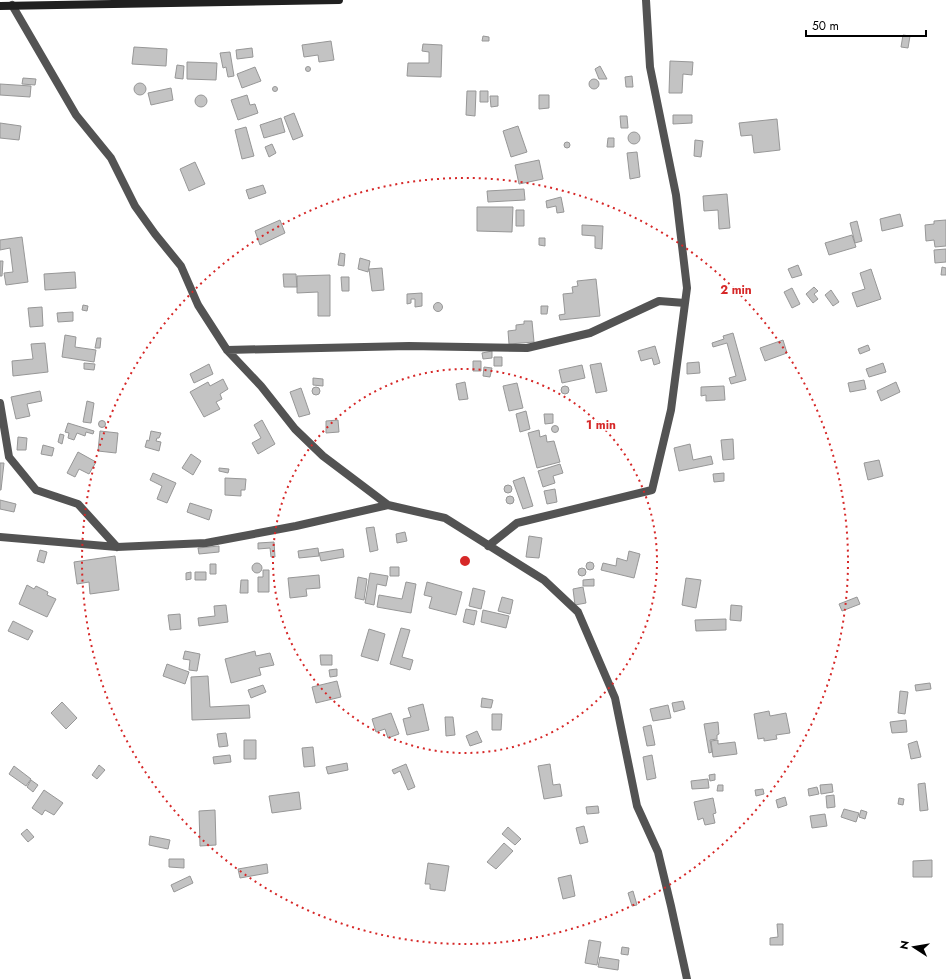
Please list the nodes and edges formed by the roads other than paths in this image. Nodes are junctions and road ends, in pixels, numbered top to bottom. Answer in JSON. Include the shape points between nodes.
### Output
{"nodes":[{"id":1,"x":339,"y":0,"type":"edge"},
{"id":2,"x":646,"y":0,"type":"edge"},
{"id":3,"x":12,"y":5,"type":"junction"},
{"id":4,"x":0,"y":6,"type":"edge"},
{"id":5,"x":685,"y":303,"type":"junction"},
{"id":6,"x":227,"y":350,"type":"junction"},
{"id":7,"x":0,"y":403,"type":"edge"},
{"id":8,"x":388,"y":505,"type":"junction"},
{"id":9,"x":0,"y":537,"type":"edge"},
{"id":10,"x":488,"y":546,"type":"junction"},
{"id":11,"x":117,"y":547,"type":"junction"},
{"id":12,"x":686,"y":979,"type":"edge"}],
"edges":[{"from":1,"to":3,"type":"main road"},
{"from":2,"to":5,"type":"street","via":[[650,67],[676,195],[687,288]]},
{"from":3,"to":4,"type":"main road"},
{"from":3,"to":6,"type":"street","via":[[76,115],[112,158],[135,206],[181,266],[198,306]]},
{"from":5,"to":6,"type":"street","via":[[659,301],[590,333],[527,348],[409,346]]},
{"from":5,"to":10,"type":"street","via":[[671,410],[652,490],[517,523]]},
{"from":6,"to":8,"type":"street","via":[[261,386],[295,429],[323,456]]},
{"from":7,"to":11,"type":"street","via":[[8,457],[36,490],[78,504]]},
{"from":8,"to":10,"type":"street","via":[[445,518]]},
{"from":8,"to":11,"type":"street","via":[[206,543]]},
{"from":9,"to":11,"type":"street"},
{"from":10,"to":12,"type":"street","via":[[544,580],[578,612],[615,698],[637,806],[658,852]]}]}
